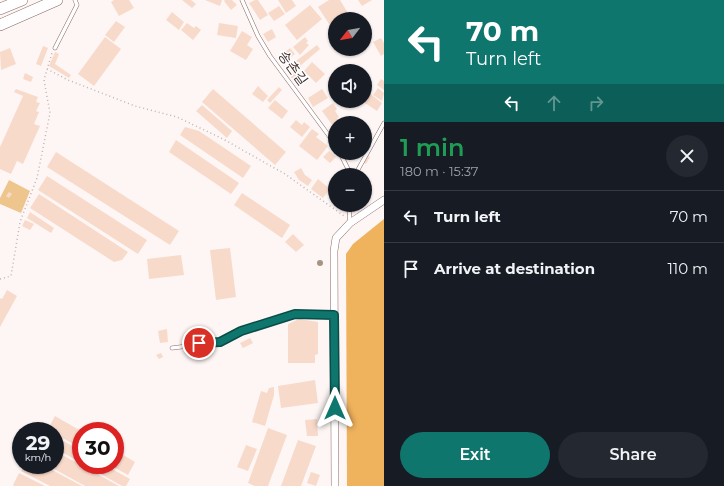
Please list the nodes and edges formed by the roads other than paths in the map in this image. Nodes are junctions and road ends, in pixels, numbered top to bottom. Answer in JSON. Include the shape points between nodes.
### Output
{"nodes":[{"id":1,"x":22,"y":0,"type":"edge"},
{"id":2,"x":57,"y":0,"type":"edge"},
{"id":3,"x":74,"y":0,"type":"edge"},
{"id":4,"x":242,"y":0,"type":"edge"},
{"id":5,"x":2,"y":6,"type":"edge"},
{"id":6,"x":0,"y":25,"type":"edge"},
{"id":7,"x":55,"y":48,"type":"road end"},
{"id":8,"x":384,"y":123,"type":"edge"},
{"id":9,"x":328,"y":135,"type":"edge"},
{"id":10,"x":359,"y":168,"type":"edge"},
{"id":11,"x":384,"y":200,"type":"edge"},
{"id":12,"x":349,"y":212,"type":"edge"},
{"id":13,"x":350,"y":223,"type":"junction"},
{"id":14,"x":334,"y":315,"type":"junction"},
{"id":15,"x":172,"y":348,"type":"dead end"},
{"id":16,"x":335,"y":486,"type":"edge"}],
"edges":[{"from":1,"to":5,"type":"main road"},
{"from":2,"to":6,"type":"main road"},
{"from":3,"to":7,"type":"lane","via":[[77,5]]},
{"from":4,"to":9,"type":"lane","name":"송촌길","via":[[270,56]]},
{"from":8,"to":10,"type":"lane"},
{"from":11,"to":13,"type":"street"},
{"from":12,"to":13,"type":"lane"},
{"from":13,"to":14,"type":"street","via":[[336,238]]},
{"from":14,"to":15,"type":"lane","via":[[295,314],[241,331],[220,342]]},
{"from":14,"to":16,"type":"street"}]}
